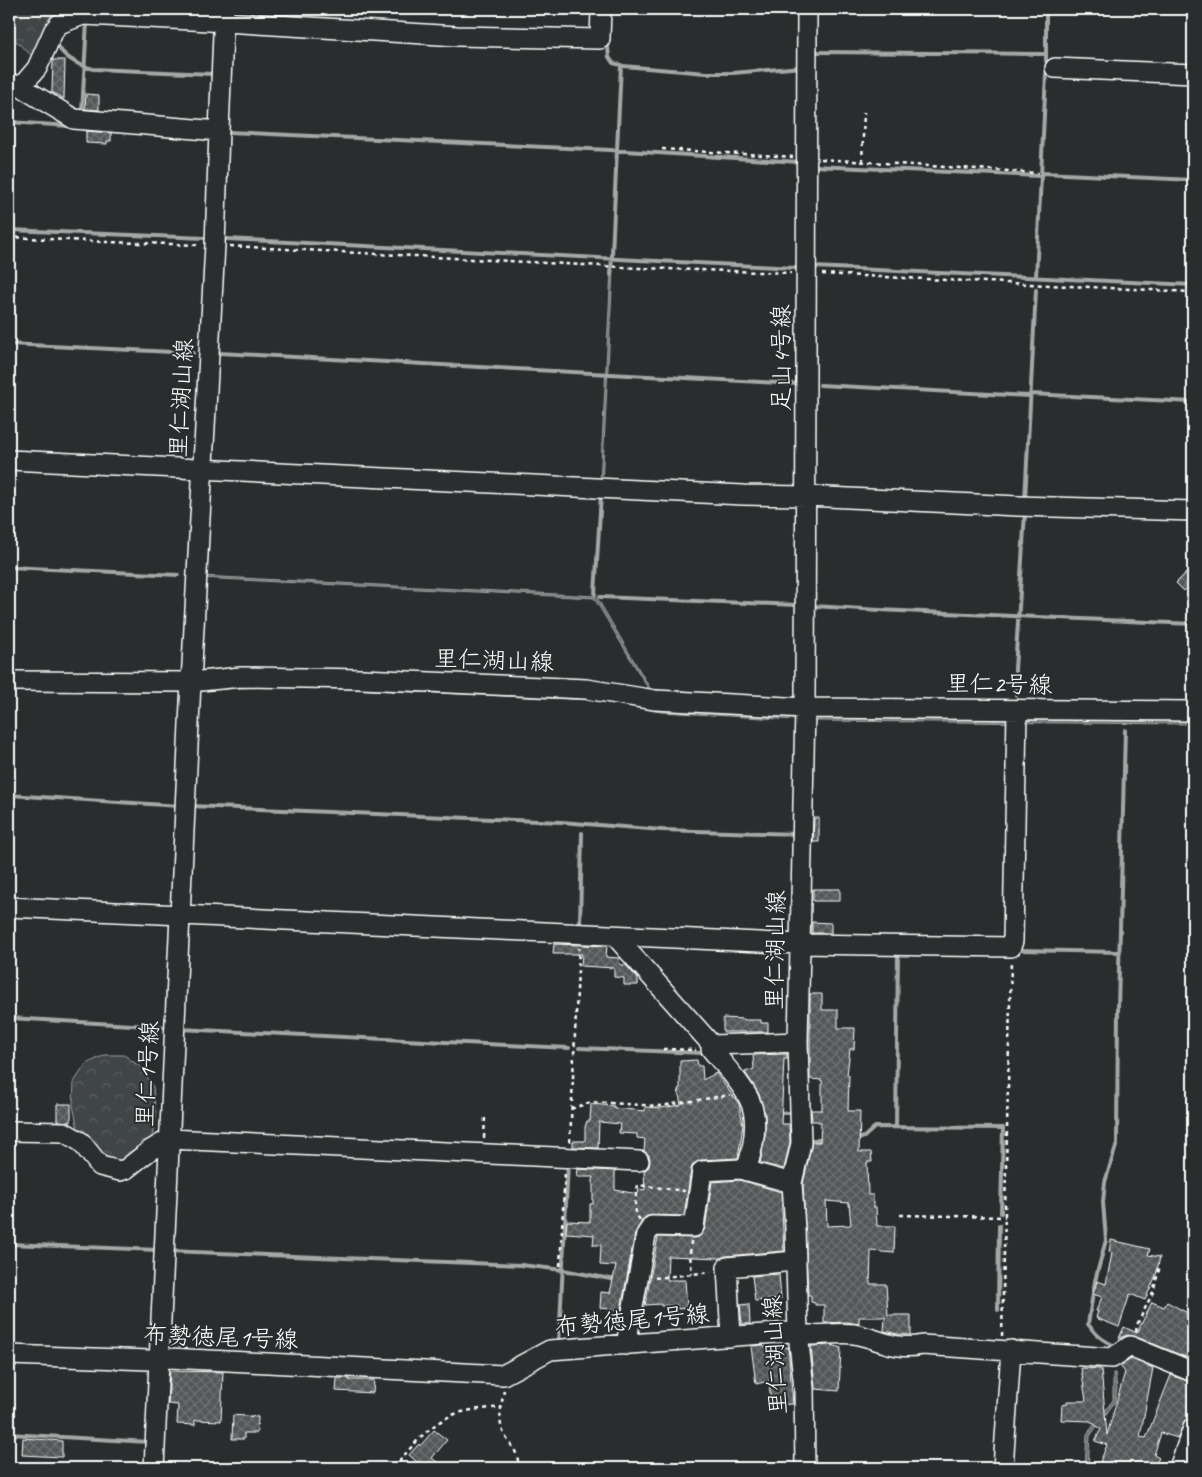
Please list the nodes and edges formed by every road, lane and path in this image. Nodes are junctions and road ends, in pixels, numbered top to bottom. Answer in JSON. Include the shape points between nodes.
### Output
{"nodes":[{"id":1,"x":601,"y":9,"type":"edge"},
{"id":2,"x":807,"y":9,"type":"edge"},
{"id":3,"x":224,"y":15,"type":"edge"},
{"id":4,"x":1055,"y":68,"type":"dead end"},
{"id":5,"x":1193,"y":74,"type":"edge"},
{"id":6,"x":15,"y":85,"type":"edge"},
{"id":7,"x":864,"y":112,"type":"dead end"},
{"id":8,"x":219,"y":131,"type":"junction"},
{"id":9,"x":662,"y":149,"type":"dead end"},
{"id":10,"x":807,"y":158,"type":"junction"},
{"id":11,"x":862,"y":162,"type":"junction"},
{"id":12,"x":1038,"y":173,"type":"dead end"},
{"id":13,"x":9,"y":237,"type":"edge"},
{"id":14,"x":215,"y":245,"type":"junction"},
{"id":15,"x":807,"y":274,"type":"junction"},
{"id":16,"x":1193,"y":292,"type":"edge"},
{"id":17,"x":9,"y":460,"type":"edge"},
{"id":18,"x":202,"y":468,"type":"junction"},
{"id":19,"x":806,"y":496,"type":"junction"},
{"id":20,"x":1193,"y":511,"type":"edge"},
{"id":21,"x":9,"y":680,"type":"edge"},
{"id":22,"x":191,"y":682,"type":"junction"},
{"id":23,"x":804,"y":708,"type":"junction"},
{"id":24,"x":1017,"y":710,"type":"junction"},
{"id":25,"x":1193,"y":711,"type":"edge"},
{"id":26,"x":9,"y":907,"type":"edge"},
{"id":27,"x":180,"y":916,"type":"junction"},
{"id":28,"x":580,"y":934,"type":"junction"},
{"id":29,"x":615,"y":936,"type":"junction"},
{"id":30,"x":800,"y":944,"type":"junction"},
{"id":31,"x":1011,"y":947,"type":"junction"},
{"id":32,"x":798,"y":1042,"type":"junction"},
{"id":33,"x":712,"y":1047,"type":"junction"},
{"id":34,"x":663,"y":1049,"type":"dead end"},
{"id":35,"x":745,"y":1092,"type":"junction"},
{"id":36,"x":571,"y":1109,"type":"junction"},
{"id":37,"x":485,"y":1117,"type":"dead end"},
{"id":38,"x":9,"y":1131,"type":"edge"},
{"id":39,"x":169,"y":1139,"type":"junction"},
{"id":40,"x":483,"y":1154,"type":"junction"},
{"id":41,"x":566,"y":1158,"type":"junction"},
{"id":42,"x":639,"y":1161,"type":"dead end"},
{"id":43,"x":746,"y":1170,"type":"junction"},
{"id":44,"x":792,"y":1183,"type":"junction"},
{"id":45,"x":699,"y":1193,"type":"junction"},
{"id":46,"x":900,"y":1215,"type":"dead end"},
{"id":47,"x":1005,"y":1217,"type":"junction"},
{"id":48,"x":692,"y":1227,"type":"junction"},
{"id":49,"x":650,"y":1228,"type":"junction"},
{"id":50,"x":796,"y":1261,"type":"junction"},
{"id":51,"x":560,"y":1266,"type":"dead end"},
{"id":52,"x":1160,"y":1266,"type":"dead end"},
{"id":53,"x":727,"y":1269,"type":"junction"},
{"id":54,"x":692,"y":1274,"type":"junction"},
{"id":55,"x":638,"y":1279,"type":"junction"},
{"id":56,"x":798,"y":1334,"type":"junction"},
{"id":57,"x":732,"y":1336,"type":"junction"},
{"id":58,"x":626,"y":1346,"type":"junction"},
{"id":59,"x":1132,"y":1347,"type":"junction"},
{"id":60,"x":1006,"y":1350,"type":"junction"},
{"id":61,"x":9,"y":1355,"type":"edge"},
{"id":62,"x":159,"y":1360,"type":"junction"},
{"id":63,"x":1193,"y":1372,"type":"edge"},
{"id":64,"x":505,"y":1374,"type":"junction"},
{"id":65,"x":501,"y":1406,"type":"junction"},
{"id":66,"x":1193,"y":1428,"type":"edge"},
{"id":67,"x":154,"y":1468,"type":"edge"},
{"id":68,"x":394,"y":1468,"type":"edge"},
{"id":69,"x":518,"y":1468,"type":"edge"},
{"id":70,"x":805,"y":1468,"type":"edge"},
{"id":71,"x":1003,"y":1468,"type":"edge"},
{"id":72,"x":1179,"y":1468,"type":"edge"}],
"edges":[{"from":1,"to":3,"type":"street","via":[[600,39],[457,36]]},
{"from":2,"to":10,"type":"street","name":"足山4号線"},
{"from":3,"to":6,"type":"street","via":[[84,15],[59,24],[37,68]]},
{"from":3,"to":8,"type":"street","name":"里仁湖山線"},
{"from":4,"to":5,"type":"street"},
{"from":6,"to":8,"type":"street","via":[[74,119]]},
{"from":7,"to":11,"type":"path"},
{"from":8,"to":14,"type":"street","name":"里仁湖山線"},
{"from":9,"to":10,"type":"path"},
{"from":10,"to":11,"type":"path"},
{"from":10,"to":15,"type":"street","name":"足山4号線"},
{"from":11,"to":12,"type":"path"},
{"from":13,"to":14,"type":"path"},
{"from":14,"to":15,"type":"path"},
{"from":14,"to":18,"type":"street","name":"里仁湖山線"},
{"from":15,"to":16,"type":"path"},
{"from":15,"to":19,"type":"street","name":"足山4号線"},
{"from":17,"to":18,"type":"street"},
{"from":18,"to":19,"type":"street"},
{"from":18,"to":22,"type":"street","name":"里仁湖山線"},
{"from":19,"to":20,"type":"street"},
{"from":19,"to":23,"type":"street","name":"足山4号線"},
{"from":21,"to":22,"type":"street"},
{"from":22,"to":23,"type":"street","name":"里仁湖山線","via":[[241,677],[586,688],[654,700]]},
{"from":22,"to":27,"type":"street","name":"里仁1号線"},
{"from":23,"to":24,"type":"street","name":"里仁2号線"},
{"from":23,"to":30,"type":"street","name":"里仁湖山線"},
{"from":24,"to":25,"type":"street","name":"里仁2号線"},
{"from":24,"to":31,"type":"street"},
{"from":26,"to":27,"type":"street"},
{"from":27,"to":28,"type":"street"},
{"from":27,"to":39,"type":"street","name":"里仁1号線"},
{"from":28,"to":29,"type":"street"},
{"from":28,"to":36,"type":"path"},
{"from":29,"to":30,"type":"street"},
{"from":29,"to":33,"type":"street"},
{"from":30,"to":31,"type":"street"},
{"from":30,"to":32,"type":"street","name":"里仁湖山線"},
{"from":31,"to":47,"type":"path"},
{"from":32,"to":33,"type":"street"},
{"from":32,"to":44,"type":"street","name":"里仁湖山線","via":[[801,1143]]},
{"from":33,"to":34,"type":"path"},
{"from":33,"to":35,"type":"street"},
{"from":35,"to":36,"type":"path","via":[[660,1106],[591,1102]]},
{"from":35,"to":43,"type":"street","via":[[755,1120]]},
{"from":36,"to":41,"type":"path","via":[[570,1153]]},
{"from":37,"to":40,"type":"path"},
{"from":38,"to":39,"type":"street","via":[[64,1132],[81,1142],[100,1166],[120,1171]]},
{"from":39,"to":40,"type":"street"},
{"from":39,"to":62,"type":"street","name":"里仁1号線"},
{"from":40,"to":41,"type":"street"},
{"from":41,"to":42,"type":"street"},
{"from":41,"to":51,"type":"path"},
{"from":43,"to":44,"type":"street"},
{"from":43,"to":45,"type":"street","via":[[702,1171]]},
{"from":44,"to":50,"type":"street","name":"里仁湖山線"},
{"from":45,"to":48,"type":"street"},
{"from":45,"to":49,"type":"path","via":[[638,1185],[635,1214]]},
{"from":46,"to":47,"type":"path"},
{"from":47,"to":60,"type":"path"},
{"from":48,"to":49,"type":"street","via":[[662,1225]]},
{"from":48,"to":54,"type":"path"},
{"from":49,"to":55,"type":"street"},
{"from":50,"to":53,"type":"street"},
{"from":50,"to":56,"type":"street","name":"里仁湖山線"},
{"from":52,"to":59,"type":"path"},
{"from":53,"to":54,"type":"path"},
{"from":53,"to":57,"type":"street"},
{"from":54,"to":55,"type":"path"},
{"from":55,"to":58,"type":"street"},
{"from":56,"to":57,"type":"street","name":"布勢徳尾1号線"},
{"from":56,"to":60,"type":"street","name":"布勢徳尾1号線","via":[[854,1334],[898,1346]]},
{"from":56,"to":70,"type":"street","name":"里仁湖山線","via":[[804,1388]]},
{"from":57,"to":58,"type":"street","name":"布勢徳尾1号線"},
{"from":58,"to":64,"type":"street","name":"布勢徳尾1号線","via":[[550,1350]]},
{"from":59,"to":60,"type":"street","name":"布勢徳尾1号線","via":[[1112,1358]]},
{"from":59,"to":63,"type":"street"},
{"from":60,"to":71,"type":"street"},
{"from":61,"to":62,"type":"street","name":"布勢徳尾1号線"},
{"from":62,"to":64,"type":"street","name":"布勢徳尾1号線"},
{"from":62,"to":67,"type":"street","name":"里仁1号線"},
{"from":64,"to":65,"type":"path"},
{"from":65,"to":68,"type":"path","via":[[454,1414],[438,1422],[420,1437]]},
{"from":65,"to":69,"type":"path","via":[[501,1426],[518,1456]]},
{"from":66,"to":72,"type":"street"}]}
